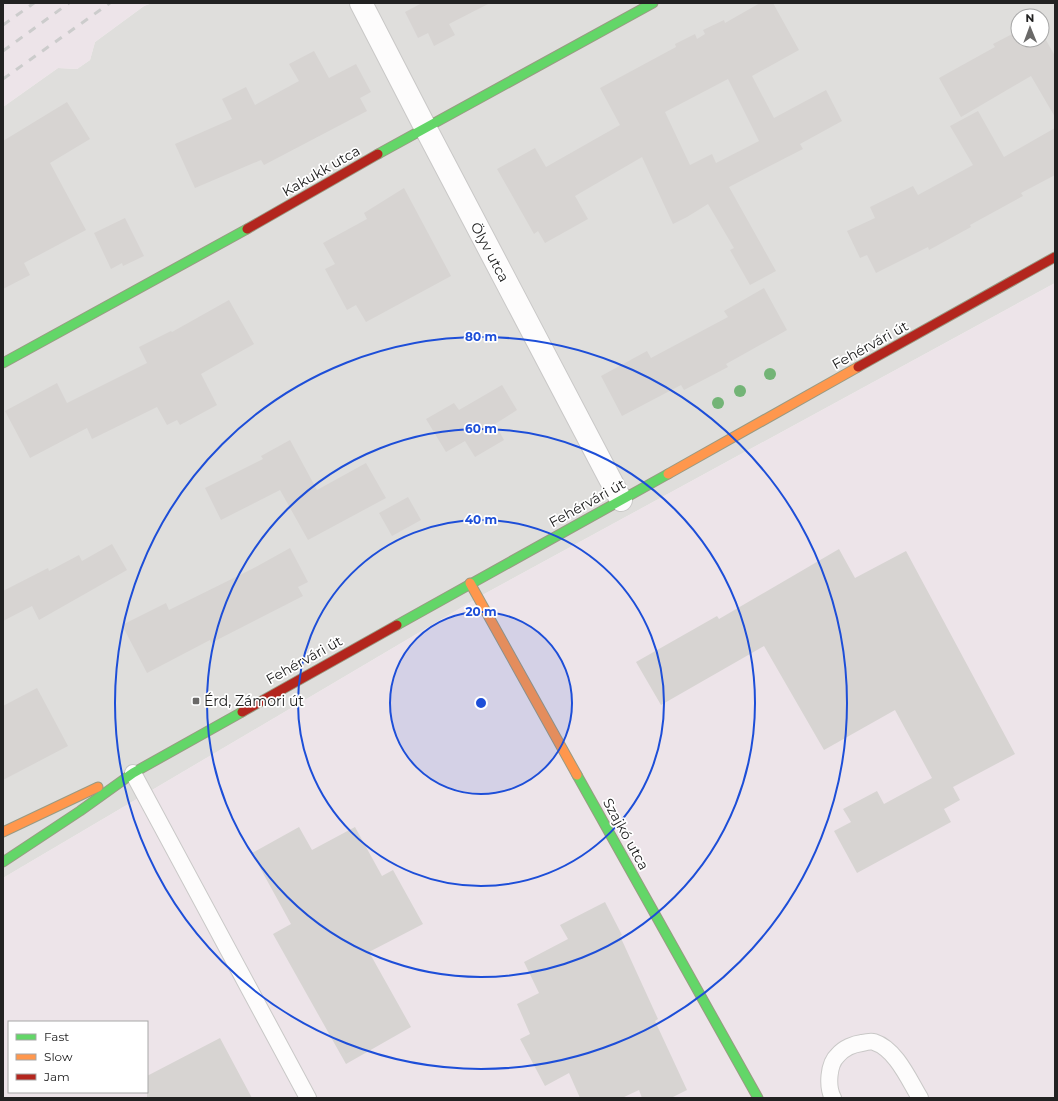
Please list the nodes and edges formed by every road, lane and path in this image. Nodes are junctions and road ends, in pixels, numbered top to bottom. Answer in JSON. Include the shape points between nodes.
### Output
{"nodes":[{"id":1,"x":361,"y":3,"type":"edge"},
{"id":2,"x":653,"y":3,"type":"edge"},
{"id":3,"x":425,"y":127,"type":"junction"},
{"id":4,"x":1055,"y":257,"type":"edge"},
{"id":5,"x":3,"y":363,"type":"edge"},
{"id":6,"x":621,"y":500,"type":"junction"},
{"id":7,"x":470,"y":583,"type":"junction"},
{"id":8,"x":133,"y":773,"type":"junction"},
{"id":9,"x":3,"y":832,"type":"edge"},
{"id":10,"x":3,"y":862,"type":"edge"},
{"id":11,"x":308,"y":1098,"type":"edge"},
{"id":12,"x":758,"y":1098,"type":"edge"},
{"id":13,"x":833,"y":1098,"type":"edge"},
{"id":14,"x":920,"y":1098,"type":"edge"}],
"edges":[{"from":1,"to":3,"type":"street","name":"Ölyv utca"},
{"from":2,"to":3,"type":"main road","name":"Kakukk utca"},
{"from":3,"to":5,"type":"main road","name":"Kakukk utca"},
{"from":3,"to":6,"type":"street","name":"Ölyv utca"},
{"from":4,"to":6,"type":"main road","name":"Fehérvári út"},
{"from":6,"to":7,"type":"main road","name":"Fehérvári út"},
{"from":7,"to":8,"type":"main road","name":"Fehérvári út"},
{"from":7,"to":12,"type":"main road","name":"Szajkó utca"},
{"from":8,"to":9,"type":"main road","name":"Fehérvári út","via":[[73,798]]},
{"from":8,"to":10,"type":"main road","name":"Fehérvári út"},
{"from":8,"to":11,"type":"lane"},
{"from":13,"to":14,"type":"lane","via":[[829,1091],[830,1070],[837,1055],[854,1044],[873,1041],[899,1062]]}]}
